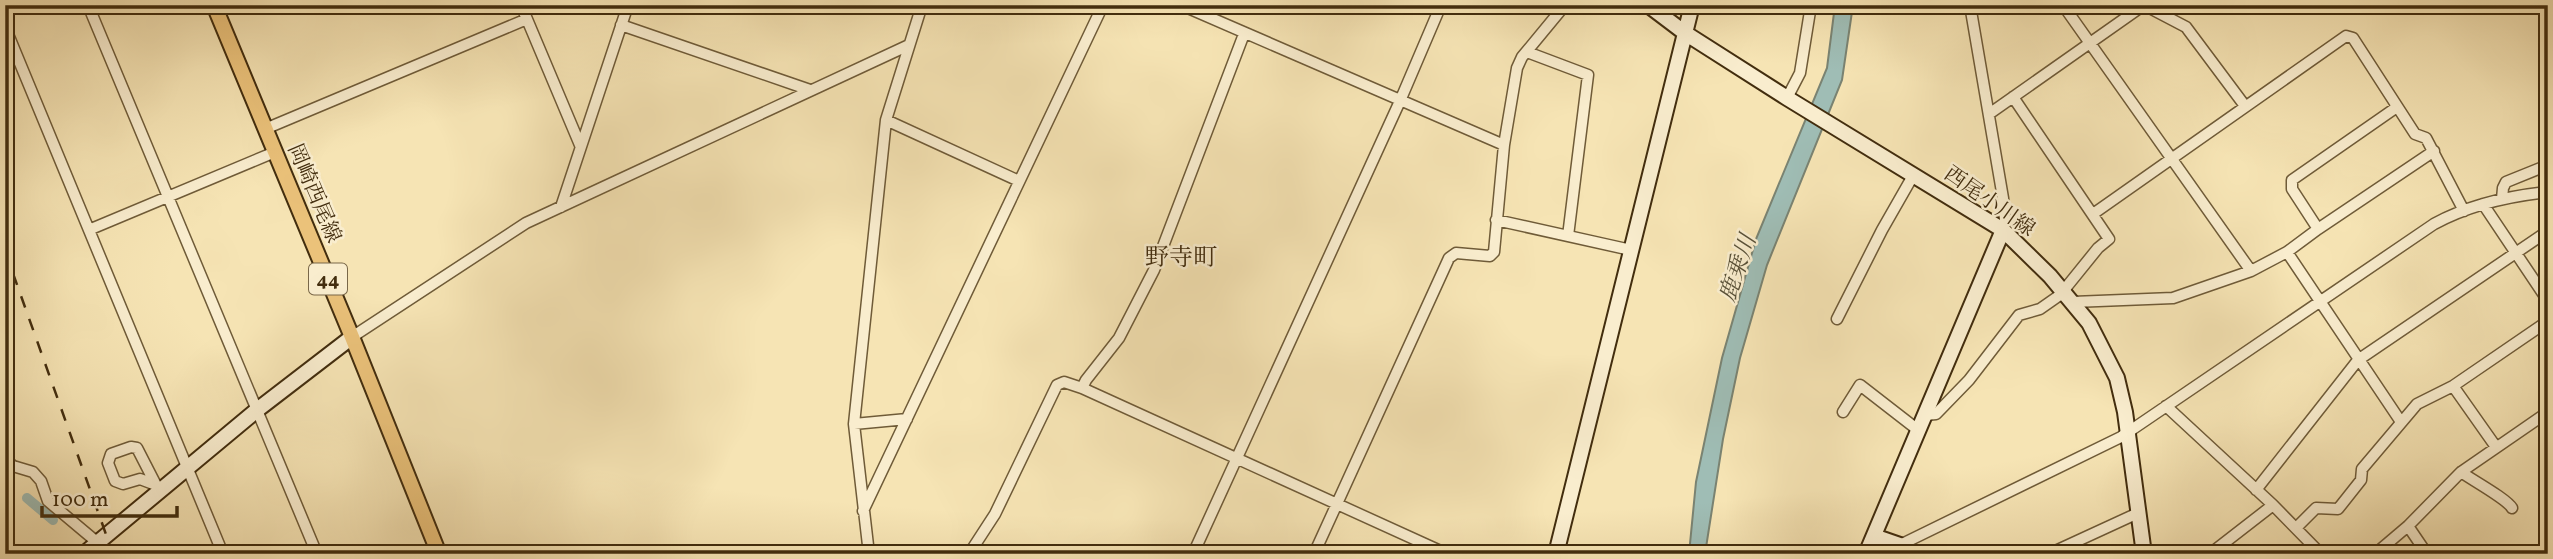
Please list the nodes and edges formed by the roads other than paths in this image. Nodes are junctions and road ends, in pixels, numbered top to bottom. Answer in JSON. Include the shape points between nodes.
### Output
{"nodes":[{"id":1,"x":88,"y":5,"type":"edge"},
{"id":2,"x":214,"y":5,"type":"edge"},
{"id":3,"x":521,"y":5,"type":"edge"},
{"id":4,"x":628,"y":5,"type":"edge"},
{"id":5,"x":922,"y":5,"type":"edge"},
{"id":6,"x":1103,"y":5,"type":"edge"},
{"id":7,"x":1181,"y":5,"type":"edge"},
{"id":8,"x":1441,"y":5,"type":"edge"},
{"id":9,"x":1565,"y":5,"type":"edge"},
{"id":10,"x":1648,"y":5,"type":"edge"},
{"id":11,"x":1692,"y":5,"type":"edge"},
{"id":12,"x":1811,"y":5,"type":"edge"},
{"id":13,"x":1970,"y":5,"type":"edge"},
{"id":14,"x":2063,"y":5,"type":"edge"},
{"id":15,"x":527,"y":19,"type":"junction"},
{"id":16,"x":621,"y":25,"type":"junction"},
{"id":17,"x":5,"y":27,"type":"edge"},
{"id":18,"x":1685,"y":33,"type":"junction"},
{"id":19,"x":1244,"y":34,"type":"junction"},
{"id":20,"x":2091,"y":42,"type":"junction"},
{"id":21,"x":909,"y":45,"type":"junction"},
{"id":22,"x":1527,"y":52,"type":"junction"},
{"id":23,"x":810,"y":90,"type":"junction"},
{"id":24,"x":2013,"y":97,"type":"junction"},
{"id":25,"x":1790,"y":99,"type":"junction"},
{"id":26,"x":1400,"y":102,"type":"junction"},
{"id":27,"x":2245,"y":106,"type":"junction"},
{"id":28,"x":2397,"y":107,"type":"junction"},
{"id":29,"x":1989,"y":114,"type":"junction"},
{"id":30,"x":886,"y":120,"type":"junction"},
{"id":31,"x":265,"y":129,"type":"junction"},
{"id":32,"x":580,"y":145,"type":"junction"},
{"id":33,"x":1504,"y":145,"type":"junction"},
{"id":34,"x":2434,"y":151,"type":"junction"},
{"id":35,"x":275,"y":152,"type":"junction"},
{"id":36,"x":2172,"y":158,"type":"junction"},
{"id":37,"x":2548,"y":165,"type":"edge"},
{"id":38,"x":1914,"y":174,"type":"junction"},
{"id":39,"x":1019,"y":181,"type":"junction"},
{"id":40,"x":2548,"y":192,"type":"edge"},
{"id":41,"x":169,"y":197,"type":"junction"},
{"id":42,"x":2502,"y":199,"type":"junction"},
{"id":43,"x":2483,"y":204,"type":"junction"},
{"id":44,"x":561,"y":207,"type":"junction"},
{"id":45,"x":2464,"y":211,"type":"junction"},
{"id":46,"x":2093,"y":214,"type":"junction"},
{"id":47,"x":1496,"y":220,"type":"junction"},
{"id":48,"x":90,"y":229,"type":"junction"},
{"id":49,"x":2318,"y":229,"type":"junction"},
{"id":50,"x":2003,"y":230,"type":"junction"},
{"id":51,"x":2548,"y":231,"type":"edge"},
{"id":52,"x":1568,"y":236,"type":"junction"},
{"id":53,"x":1631,"y":250,"type":"junction"},
{"id":54,"x":2287,"y":252,"type":"junction"},
{"id":55,"x":2515,"y":253,"type":"junction"},
{"id":56,"x":2251,"y":271,"type":"junction"},
{"id":57,"x":2068,"y":297,"type":"junction"},
{"id":58,"x":2320,"y":301,"type":"junction"},
{"id":59,"x":2548,"y":301,"type":"edge"},
{"id":60,"x":1837,"y":319,"type":"dead end"},
{"id":61,"x":2548,"y":321,"type":"edge"},
{"id":62,"x":352,"y":337,"type":"junction"},
{"id":63,"x":2358,"y":360,"type":"junction"},
{"id":64,"x":2453,"y":386,"type":"junction"},
{"id":65,"x":1082,"y":388,"type":"junction"},
{"id":66,"x":2166,"y":406,"type":"junction"},
{"id":67,"x":257,"y":410,"type":"junction"},
{"id":68,"x":1843,"y":412,"type":"dead end"},
{"id":69,"x":2548,"y":412,"type":"edge"},
{"id":70,"x":1925,"y":415,"type":"junction"},
{"id":71,"x":907,"y":419,"type":"junction"},
{"id":72,"x":2401,"y":422,"type":"junction"},
{"id":73,"x":853,"y":424,"type":"junction"},
{"id":74,"x":1918,"y":430,"type":"junction"},
{"id":75,"x":2127,"y":432,"type":"junction"},
{"id":76,"x":2496,"y":447,"type":"junction"},
{"id":77,"x":5,"y":459,"type":"edge"},
{"id":78,"x":1237,"y":460,"type":"junction"},
{"id":79,"x":187,"y":468,"type":"junction"},
{"id":80,"x":2460,"y":472,"type":"junction"},
{"id":81,"x":158,"y":488,"type":"junction"},
{"id":82,"x":2256,"y":490,"type":"junction"},
{"id":83,"x":1337,"y":504,"type":"junction"},
{"id":84,"x":2273,"y":505,"type":"junction"},
{"id":85,"x":2512,"y":508,"type":"dead end"},
{"id":86,"x":863,"y":511,"type":"junction"},
{"id":87,"x":2138,"y":513,"type":"junction"},
{"id":88,"x":2408,"y":526,"type":"junction"},
{"id":89,"x":2296,"y":528,"type":"junction"},
{"id":90,"x":1874,"y":536,"type":"junction"},
{"id":91,"x":92,"y":547,"type":"edge"},
{"id":92,"x":1902,"y":549,"type":"edge"},
{"id":93,"x":223,"y":554,"type":"edge"},
{"id":94,"x":317,"y":554,"type":"edge"},
{"id":95,"x":439,"y":554,"type":"edge"},
{"id":96,"x":869,"y":554,"type":"edge"},
{"id":97,"x":969,"y":554,"type":"edge"},
{"id":98,"x":1193,"y":554,"type":"edge"},
{"id":99,"x":1314,"y":554,"type":"edge"},
{"id":100,"x":1447,"y":554,"type":"edge"},
{"id":101,"x":1556,"y":554,"type":"edge"},
{"id":102,"x":1866,"y":554,"type":"edge"},
{"id":103,"x":2049,"y":554,"type":"edge"},
{"id":104,"x":2144,"y":554,"type":"edge"},
{"id":105,"x":2210,"y":554,"type":"edge"},
{"id":106,"x":2321,"y":554,"type":"edge"},
{"id":107,"x":2375,"y":554,"type":"edge"},
{"id":108,"x":2427,"y":554,"type":"edge"}],
"edges":[{"from":1,"to":41,"type":"street"},
{"from":2,"to":31,"type":"main road","name":"岡崎西尾線","number":"44"},
{"from":3,"to":15,"type":"street"},
{"from":4,"to":16,"type":"street"},
{"from":5,"to":21,"type":"street"},
{"from":6,"to":39,"type":"street"},
{"from":7,"to":19,"type":"street"},
{"from":8,"to":26,"type":"street"},
{"from":9,"to":22,"type":"street"},
{"from":10,"to":18,"type":"street","name":"西尾小川線"},
{"from":11,"to":18,"type":"street"},
{"from":12,"to":25,"type":"street","via":[[1800,73]]},
{"from":13,"to":29,"type":"street"},
{"from":14,"to":20,"type":"street"},
{"from":15,"to":31,"type":"street"},
{"from":15,"to":32,"type":"street"},
{"from":16,"to":23,"type":"street"},
{"from":16,"to":32,"type":"street"},
{"from":17,"to":48,"type":"street"},
{"from":18,"to":25,"type":"street","name":"西尾小川線"},
{"from":18,"to":53,"type":"street"},
{"from":19,"to":26,"type":"street"},
{"from":19,"to":65,"type":"street","via":[[1154,270],[1119,338]]},
{"from":20,"to":24,"type":"street"},
{"from":20,"to":27,"type":"street","via":[[2141,6],[2148,6],[2186,27]]},
{"from":20,"to":36,"type":"street"},
{"from":21,"to":23,"type":"street"},
{"from":21,"to":30,"type":"street"},
{"from":22,"to":33,"type":"street","via":[[1517,68]]},
{"from":22,"to":52,"type":"street","via":[[1588,75]]},
{"from":23,"to":44,"type":"street"},
{"from":24,"to":29,"type":"street"},
{"from":24,"to":46,"type":"street"},
{"from":25,"to":38,"type":"street","name":"西尾小川線"},
{"from":26,"to":33,"type":"street"},
{"from":26,"to":78,"type":"street"},
{"from":27,"to":28,"type":"street","via":[[2346,36],[2353,38]]},
{"from":27,"to":36,"type":"street"},
{"from":28,"to":34,"type":"street","via":[[2415,134],[2426,138]]},
{"from":28,"to":49,"type":"street","via":[[2292,180],[2292,189]]},
{"from":29,"to":50,"type":"street","via":[[2003,198]]},
{"from":30,"to":39,"type":"street"},
{"from":30,"to":73,"type":"street"},
{"from":31,"to":35,"type":"main road","name":"岡崎西尾線","number":"44"},
{"from":32,"to":44,"type":"street"},
{"from":33,"to":47,"type":"street"},
{"from":34,"to":45,"type":"street"},
{"from":34,"to":49,"type":"street"},
{"from":35,"to":41,"type":"street"},
{"from":35,"to":62,"type":"main road","name":"岡崎西尾線","number":"44"},
{"from":36,"to":46,"type":"street"},
{"from":36,"to":56,"type":"street"},
{"from":37,"to":42,"type":"street","via":[[2506,182]]},
{"from":38,"to":50,"type":"street","name":"西尾小川線"},
{"from":38,"to":60,"type":"street"},
{"from":39,"to":71,"type":"street"},
{"from":40,"to":42,"type":"street"},
{"from":41,"to":48,"type":"street"},
{"from":41,"to":67,"type":"street"},
{"from":42,"to":43,"type":"street"},
{"from":43,"to":45,"type":"street"},
{"from":43,"to":55,"type":"street"},
{"from":44,"to":62,"type":"street","via":[[513,231]]},
{"from":45,"to":58,"type":"street","via":[[2434,224]]},
{"from":46,"to":57,"type":"street","via":[[2109,239],[2098,248]]},
{"from":47,"to":52,"type":"street"},
{"from":47,"to":83,"type":"street","via":[[1492,255],[1456,253],[1449,258]]},
{"from":48,"to":79,"type":"street"},
{"from":49,"to":54,"type":"street"},
{"from":50,"to":57,"type":"street","name":"西尾小川線"},
{"from":50,"to":70,"type":"street"},
{"from":51,"to":55,"type":"street"},
{"from":52,"to":53,"type":"street"},
{"from":53,"to":101,"type":"street"},
{"from":54,"to":56,"type":"street"},
{"from":54,"to":58,"type":"street"},
{"from":55,"to":59,"type":"street"},
{"from":55,"to":63,"type":"street"},
{"from":56,"to":57,"type":"street","via":[[2173,298]]},
{"from":57,"to":70,"type":"street","via":[[2019,315],[1969,380],[1936,414]]},
{"from":57,"to":75,"type":"street","name":"西尾小川線","via":[[2089,323],[2111,364]]},
{"from":58,"to":63,"type":"street"},
{"from":58,"to":66,"type":"street"},
{"from":61,"to":64,"type":"street"},
{"from":62,"to":67,"type":"street"},
{"from":62,"to":95,"type":"main road","name":"岡崎西尾線","number":"44"},
{"from":63,"to":72,"type":"street"},
{"from":63,"to":82,"type":"street"},
{"from":64,"to":72,"type":"street","via":[[2417,404]]},
{"from":64,"to":76,"type":"street"},
{"from":65,"to":78,"type":"street"},
{"from":65,"to":97,"type":"street","via":[[1064,382],[1057,385],[995,514]]},
{"from":66,"to":75,"type":"street"},
{"from":66,"to":82,"type":"street"},
{"from":67,"to":79,"type":"street"},
{"from":67,"to":94,"type":"street"},
{"from":68,"to":74,"type":"street","via":[[1860,385]]},
{"from":69,"to":76,"type":"street"},
{"from":70,"to":74,"type":"street"},
{"from":71,"to":73,"type":"street"},
{"from":71,"to":86,"type":"street"},
{"from":72,"to":89,"type":"street","via":[[2362,469],[2361,480],[2338,509],[2316,508]]},
{"from":73,"to":86,"type":"street"},
{"from":74,"to":90,"type":"street"},
{"from":75,"to":87,"type":"street","name":"西尾小川線"},
{"from":75,"to":92,"type":"street"},
{"from":76,"to":80,"type":"street"},
{"from":77,"to":91,"type":"street","via":[[33,472],[48,501]]},
{"from":78,"to":83,"type":"street"},
{"from":78,"to":98,"type":"street"},
{"from":79,"to":81,"type":"street"},
{"from":79,"to":93,"type":"street"},
{"from":80,"to":85,"type":"street"},
{"from":80,"to":88,"type":"street"},
{"from":81,"to":81,"type":"street","via":[[140,479],[124,484],[115,481],[108,463],[111,454],[137,448]]},
{"from":81,"to":91,"type":"street"},
{"from":82,"to":84,"type":"street"},
{"from":83,"to":99,"type":"street"},
{"from":83,"to":100,"type":"street"},
{"from":84,"to":89,"type":"street"},
{"from":84,"to":105,"type":"street"},
{"from":86,"to":96,"type":"street"},
{"from":87,"to":103,"type":"street"},
{"from":87,"to":104,"type":"street","name":"西尾小川線"},
{"from":88,"to":107,"type":"street"},
{"from":88,"to":108,"type":"street"},
{"from":89,"to":106,"type":"street"},
{"from":90,"to":92,"type":"street"},
{"from":90,"to":102,"type":"street"}]}
